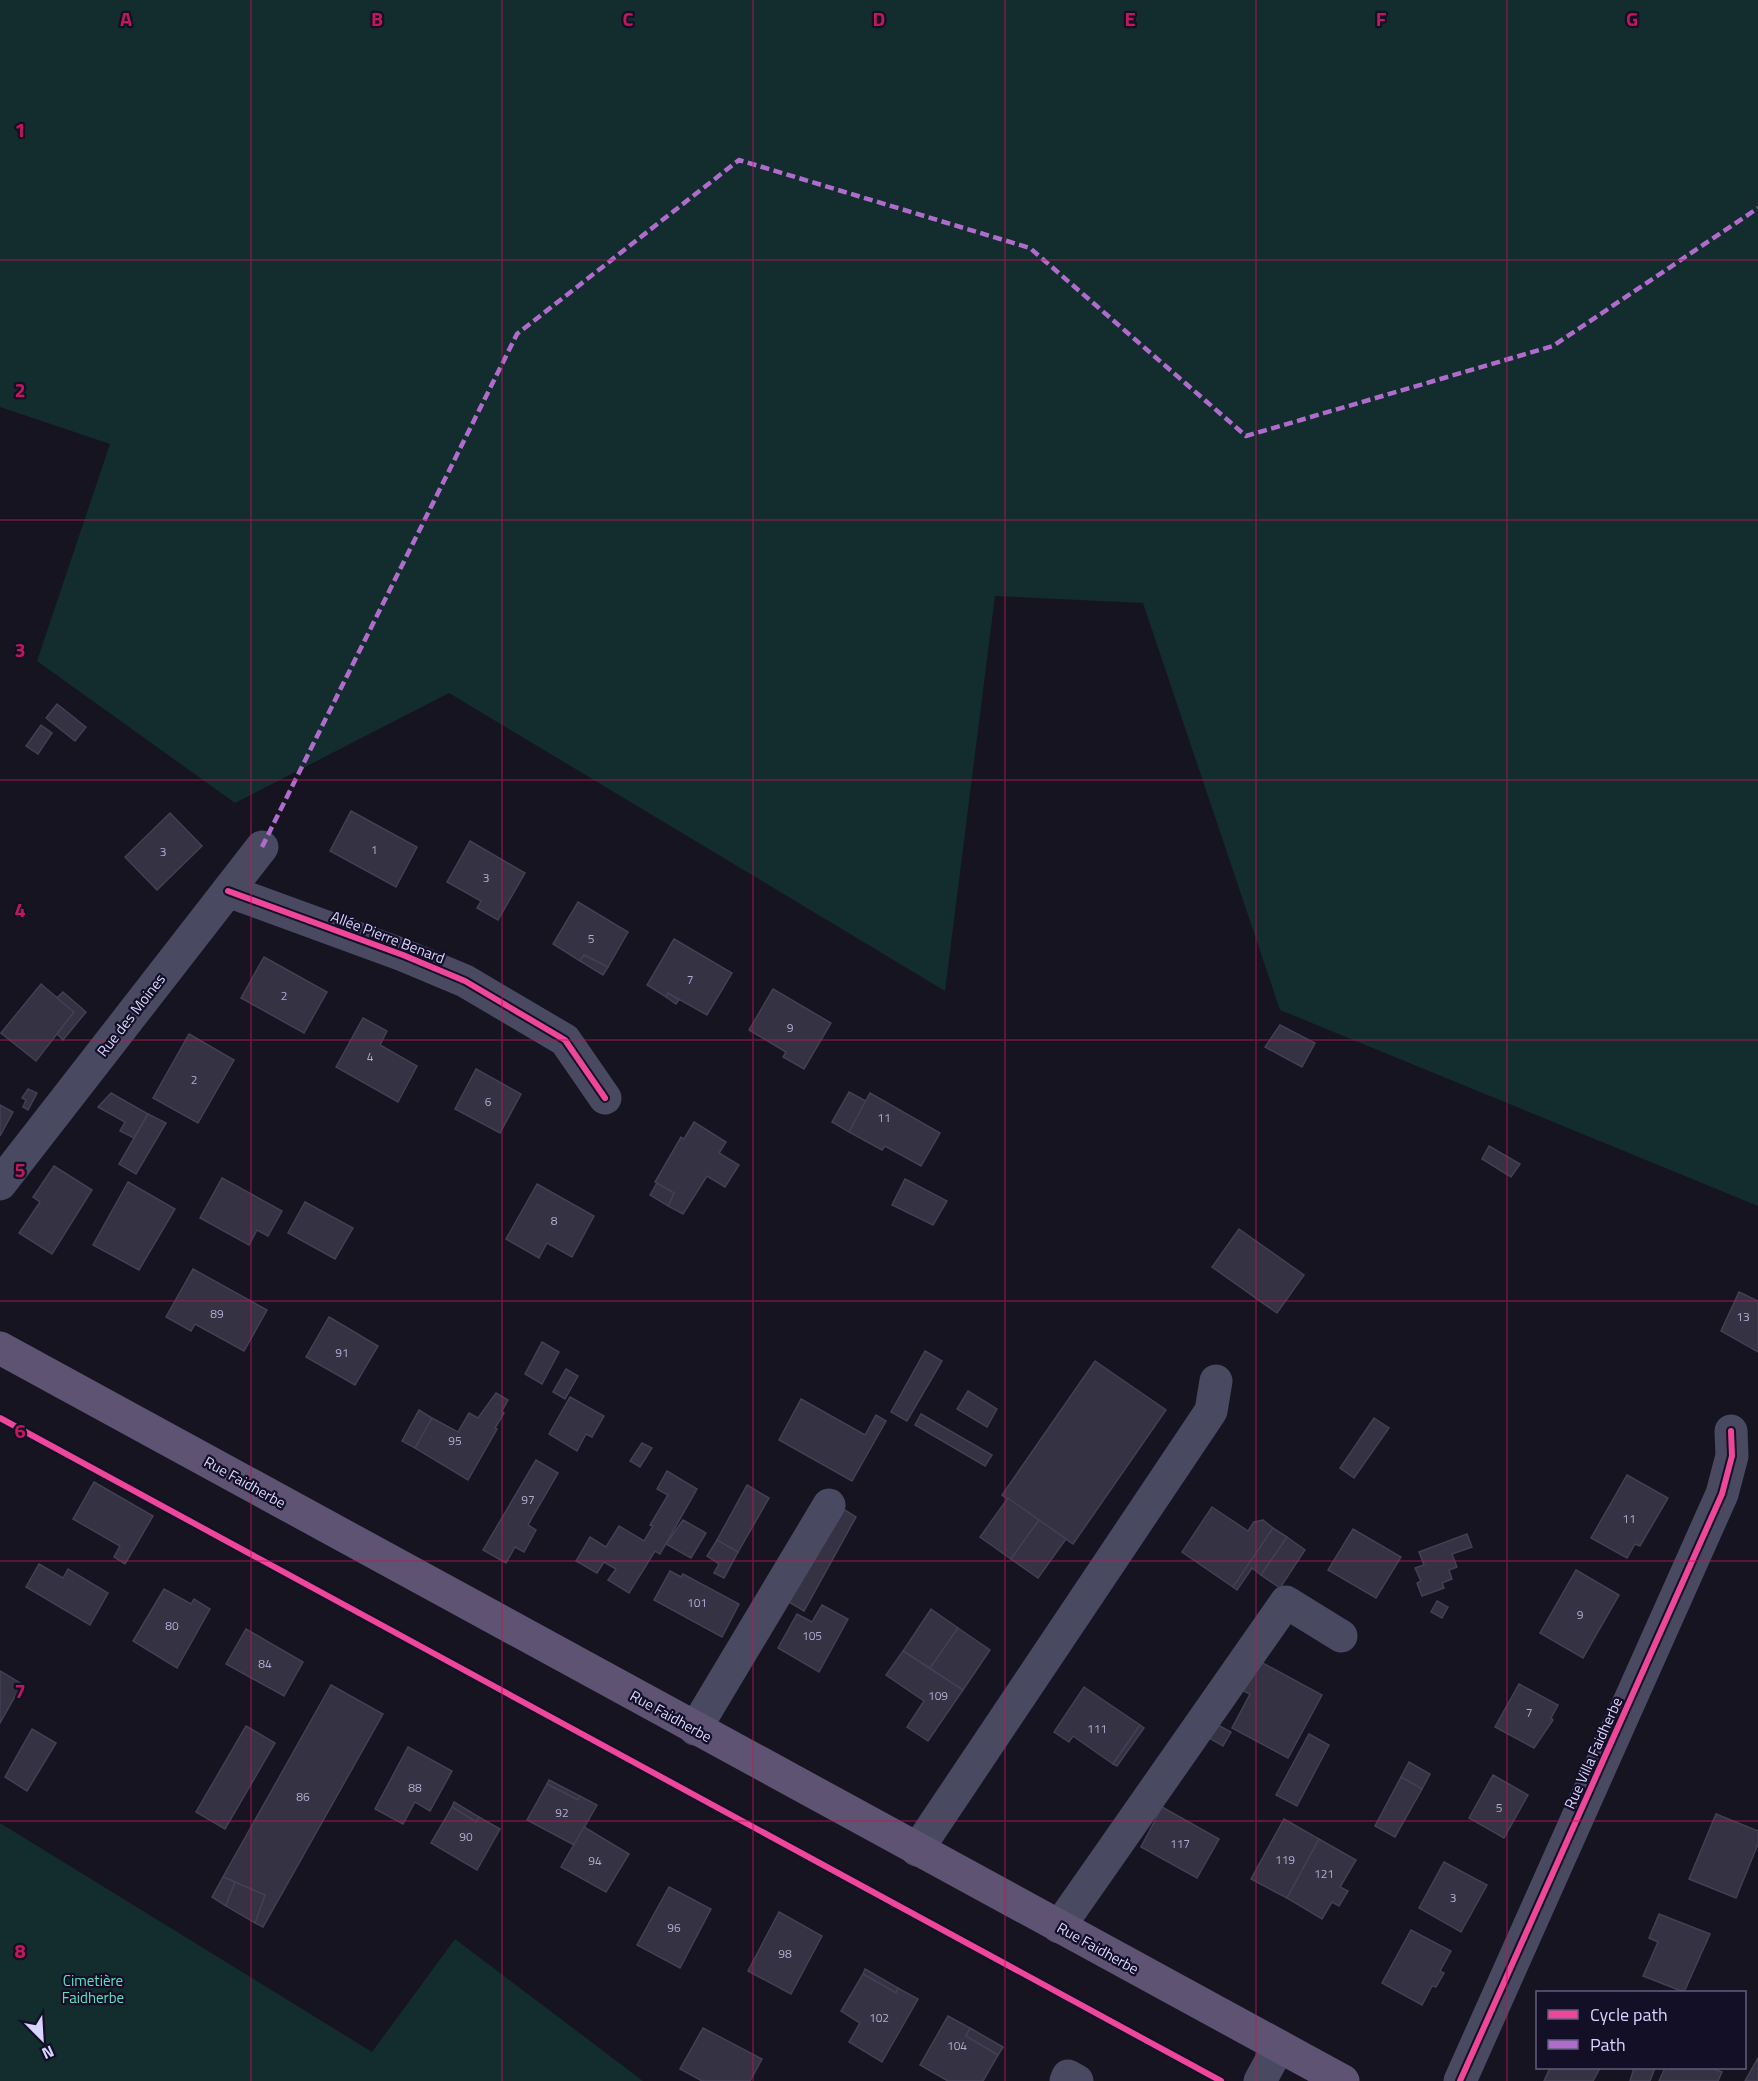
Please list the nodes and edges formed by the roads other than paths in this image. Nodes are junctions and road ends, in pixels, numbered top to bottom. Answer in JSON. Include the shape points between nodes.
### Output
{"nodes":[{"id":1,"x":262,"y":847,"type":"dead end"},
{"id":2,"x":228,"y":891,"type":"junction"},
{"id":3,"x":605,"y":1098,"type":"dead end"},
{"id":4,"x":0,"y":1184,"type":"edge"},
{"id":5,"x":0,"y":1348,"type":"edge"},
{"id":6,"x":1216,"y":1381,"type":"dead end"},
{"id":7,"x":1731,"y":1431,"type":"dead end"},
{"id":8,"x":829,"y":1505,"type":"dead end"},
{"id":9,"x":1341,"y":1636,"type":"dead end"},
{"id":10,"x":695,"y":1729,"type":"junction"},
{"id":11,"x":917,"y":1850,"type":"junction"},
{"id":12,"x":1059,"y":1927,"type":"junction"},
{"id":13,"x":1279,"y":2046,"type":"junction"},
{"id":14,"x":1066,"y":2081,"type":"edge"},
{"id":15,"x":1077,"y":2081,"type":"edge"},
{"id":16,"x":1260,"y":2081,"type":"edge"},
{"id":17,"x":1343,"y":2081,"type":"edge"},
{"id":18,"x":1460,"y":2081,"type":"edge"}],
"edges":[{"from":1,"to":2,"type":"street","name":"Rue des Moines"},
{"from":2,"to":3,"type":"street","name":"Allée Pierre Benard","via":[[447,972],[494,997],[565,1040]]},
{"from":2,"to":4,"type":"street","name":"Rue des Moines"},
{"from":5,"to":10,"type":"main road","name":"Rue Faidherbe"},
{"from":6,"to":11,"type":"street","via":[[1211,1410]]},
{"from":7,"to":18,"type":"street","name":"Rue Villa Faidherbe","via":[[1732,1456],[1722,1494]]},
{"from":8,"to":10,"type":"street"},
{"from":9,"to":12,"type":"street","via":[[1286,1602]]},
{"from":10,"to":11,"type":"main road","name":"Rue Faidherbe"},
{"from":11,"to":12,"type":"main road","name":"Rue Faidherbe"},
{"from":12,"to":13,"type":"main road","name":"Rue Faidherbe"},
{"from":13,"to":16,"type":"street"},
{"from":13,"to":17,"type":"main road","name":"Rue Faidherbe"},
{"from":14,"to":15,"type":"street","via":[[1068,2076]]}]}
